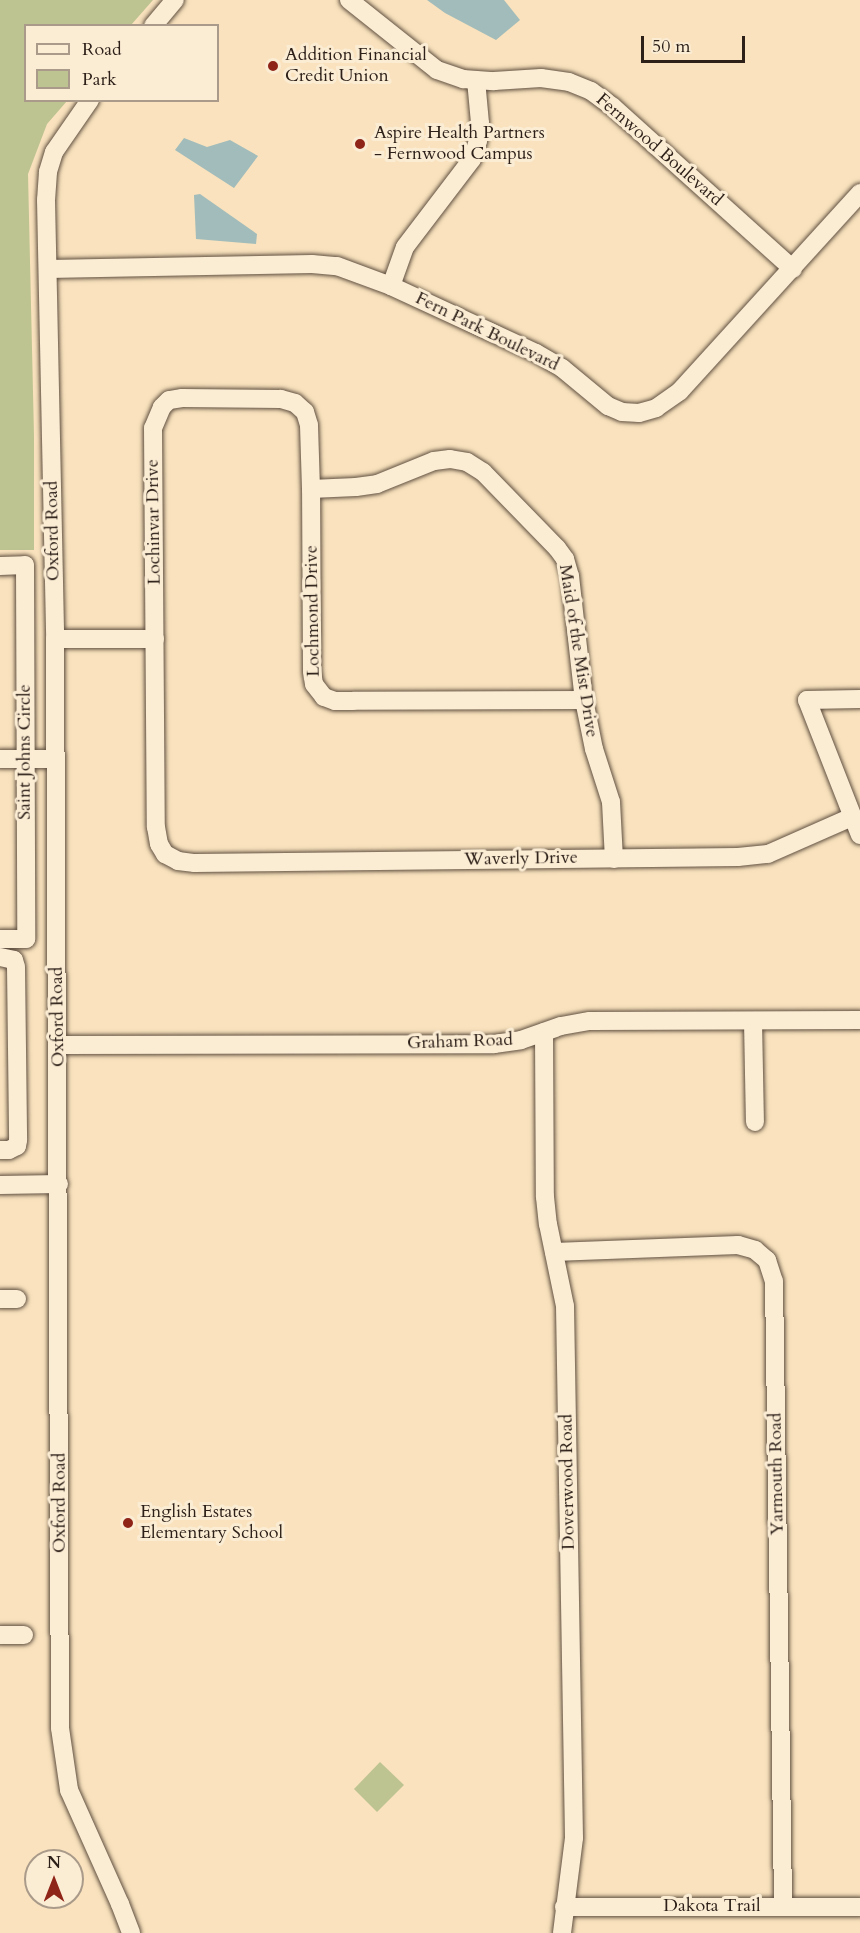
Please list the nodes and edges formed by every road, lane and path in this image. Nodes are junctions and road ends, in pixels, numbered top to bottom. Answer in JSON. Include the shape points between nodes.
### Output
{"nodes":[{"id":1,"x":175,"y":0,"type":"edge"},
{"id":2,"x":349,"y":0,"type":"edge"},
{"id":3,"x":155,"y":24,"type":"edge"},
{"id":4,"x":476,"y":80,"type":"junction"},
{"id":5,"x":88,"y":102,"type":"edge"},
{"id":6,"x":860,"y":193,"type":"edge"},
{"id":7,"x":48,"y":268,"type":"junction"},
{"id":8,"x":793,"y":269,"type":"junction"},
{"id":9,"x":391,"y":286,"type":"junction"},
{"id":10,"x":162,"y":407,"type":"joint"},
{"id":11,"x":311,"y":489,"type":"junction"},
{"id":12,"x":26,"y":565,"type":"junction"},
{"id":13,"x":0,"y":566,"type":"edge"},
{"id":14,"x":54,"y":567,"type":"junction"},
{"id":15,"x":55,"y":639,"type":"junction"},
{"id":16,"x":155,"y":639,"type":"junction"},
{"id":17,"x":860,"y":699,"type":"edge"},
{"id":18,"x":584,"y":700,"type":"junction"},
{"id":19,"x":0,"y":759,"type":"edge"},
{"id":20,"x":24,"y":759,"type":"junction"},
{"id":21,"x":56,"y":759,"type":"junction"},
{"id":22,"x":852,"y":817,"type":"junction"},
{"id":23,"x":860,"y":834,"type":"edge"},
{"id":24,"x":165,"y":854,"type":"joint"},
{"id":25,"x":614,"y":859,"type":"junction"},
{"id":26,"x":0,"y":939,"type":"edge"},
{"id":27,"x":26,"y":939,"type":"junction"},
{"id":28,"x":56,"y":940,"type":"junction"},
{"id":29,"x":0,"y":957,"type":"edge"},
{"id":30,"x":860,"y":1020,"type":"edge"},
{"id":31,"x":753,"y":1021,"type":"junction"},
{"id":32,"x":544,"y":1032,"type":"junction"},
{"id":33,"x":58,"y":1045,"type":"junction"},
{"id":34,"x":755,"y":1122,"type":"dead end"},
{"id":35,"x":0,"y":1150,"type":"edge"},
{"id":36,"x":0,"y":1185,"type":"edge"},
{"id":37,"x":59,"y":1185,"type":"junction"},
{"id":38,"x":554,"y":1252,"type":"junction"},
{"id":39,"x":0,"y":1635,"type":"edge"},
{"id":40,"x":24,"y":1635,"type":"dead end"},
{"id":41,"x":783,"y":1906,"type":"junction"},
{"id":42,"x":564,"y":1907,"type":"junction"},
{"id":43,"x":860,"y":1907,"type":"edge"},
{"id":44,"x":130,"y":1933,"type":"edge"},
{"id":45,"x":562,"y":1933,"type":"edge"}],
"edges":[{"from":1,"to":3,"type":"street"},
{"from":2,"to":4,"type":"street","name":"Fernwood Boulevard","via":[[437,70]]},
{"from":4,"to":8,"type":"street","name":"Fernwood Boulevard","via":[[541,78],[569,82],[591,91],[614,107]]},
{"from":4,"to":9,"type":"street","via":[[480,123],[472,159],[405,247]]},
{"from":5,"to":7,"type":"street","name":"Oxford Road","via":[[63,135],[48,172]]},
{"from":6,"to":8,"type":"street","name":"Fern Park Boulevard"},
{"from":7,"to":9,"type":"street","name":"Fern Park Boulevard","via":[[312,264],[358,272]]},
{"from":7,"to":14,"type":"street","name":"Oxford Road"},
{"from":8,"to":9,"type":"street","name":"Fern Park Boulevard","via":[[680,391],[656,408],[639,413],[608,406],[554,363]]},
{"from":10,"to":11,"type":"street","name":"Lochmond Drive","via":[[170,400],[182,398],[280,399],[295,403],[305,412],[309,425]]},
{"from":10,"to":16,"type":"street","name":"Lochinvar Drive","via":[[153,428]]},
{"from":11,"to":18,"type":"street","name":"Maid of the Mist Drive","via":[[377,484],[434,461],[450,459],[467,462],[483,472],[565,559]]},
{"from":11,"to":18,"type":"street","name":"Lochmond Drive","via":[[312,671],[314,684],[324,697],[353,702]]},
{"from":12,"to":13,"type":"street"},
{"from":12,"to":14,"type":"street"},
{"from":12,"to":20,"type":"street","name":"Saint Johns Circle"},
{"from":14,"to":15,"type":"street","name":"Oxford Road"},
{"from":15,"to":16,"type":"street"},
{"from":15,"to":21,"type":"street","name":"Oxford Road"},
{"from":16,"to":24,"type":"street","name":"Lochinvar Drive","via":[[156,826]]},
{"from":17,"to":22,"type":"street","via":[[807,700]]},
{"from":18,"to":25,"type":"street","name":"Maid of the Mist Drive","via":[[611,802]]},
{"from":19,"to":20,"type":"street"},
{"from":20,"to":21,"type":"street"},
{"from":20,"to":27,"type":"street","name":"Saint Johns Circle"},
{"from":21,"to":28,"type":"street","name":"Oxford Road"},
{"from":22,"to":23,"type":"street"},
{"from":22,"to":25,"type":"street","name":"Waverly Drive","via":[[768,854]]},
{"from":24,"to":25,"type":"street","name":"Waverly Drive","via":[[195,863]]},
{"from":26,"to":27,"type":"street"},
{"from":27,"to":28,"type":"street"},
{"from":28,"to":33,"type":"street","name":"Oxford Road"},
{"from":29,"to":35,"type":"street","via":[[14,960],[16,967],[18,1140],[17,1146]]},
{"from":30,"to":31,"type":"street","name":"Graham Road"},
{"from":31,"to":32,"type":"street","name":"Graham Road","via":[[590,1021]]},
{"from":31,"to":34,"type":"street"},
{"from":32,"to":33,"type":"street","name":"Graham Road","via":[[494,1044]]},
{"from":32,"to":38,"type":"street","name":"Doverwood Road","via":[[545,1197]]},
{"from":33,"to":37,"type":"street","name":"Oxford Road"},
{"from":36,"to":37,"type":"street"},
{"from":37,"to":44,"type":"street","name":"Oxford Road","via":[[60,1728],[69,1790]]},
{"from":38,"to":41,"type":"street","name":"Yarmouth Road","via":[[738,1245],[755,1250],[767,1260],[771,1270]]},
{"from":38,"to":42,"type":"street","name":"Doverwood Road","via":[[565,1306],[574,1838]]},
{"from":39,"to":40,"type":"street"},
{"from":41,"to":42,"type":"street","name":"Dakota Trail"},
{"from":41,"to":43,"type":"street","name":"Dakota Trail"},
{"from":42,"to":45,"type":"street","name":"Doverwood Road"}]}
